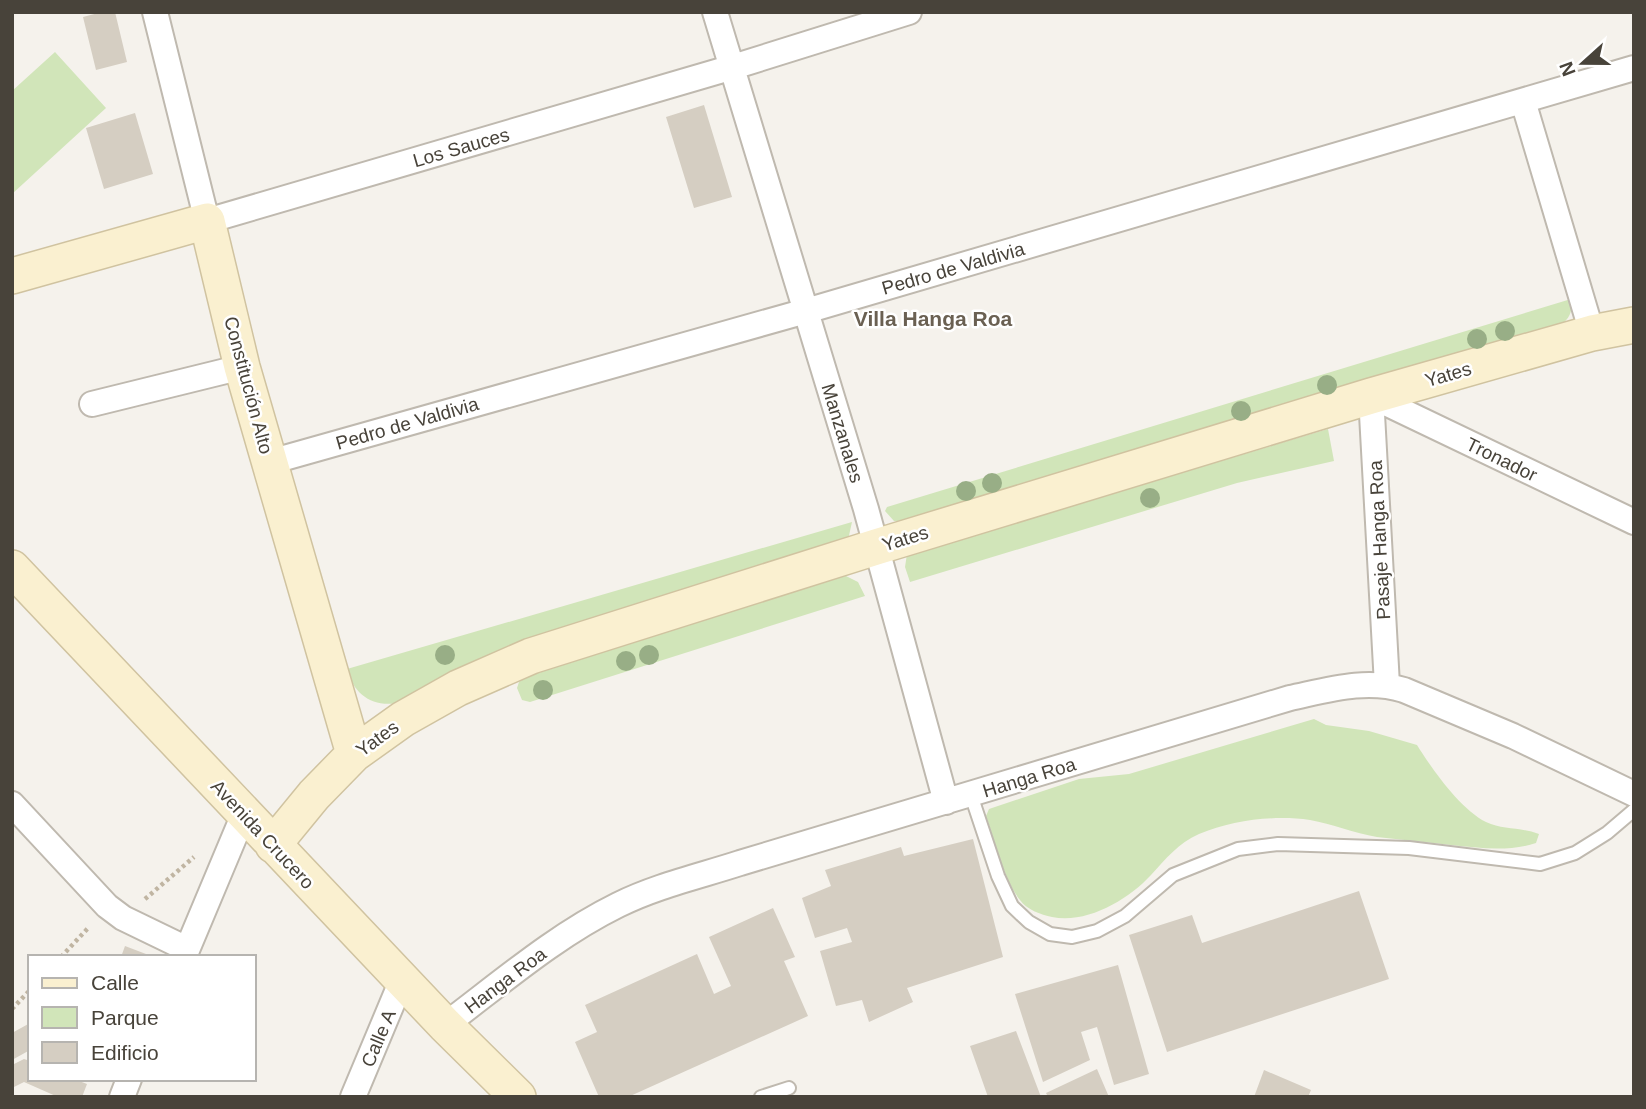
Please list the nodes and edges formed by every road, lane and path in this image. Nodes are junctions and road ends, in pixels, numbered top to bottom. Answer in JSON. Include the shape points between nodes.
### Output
{"nodes":[{"id":1,"x":155,"y":12,"type":"edge"},
{"id":2,"x":715,"y":12,"type":"edge"},
{"id":3,"x":909,"y":12,"type":"edge"},
{"id":4,"x":733,"y":67,"type":"junction"},
{"id":5,"x":1634,"y":68,"type":"edge"},
{"id":6,"x":1523,"y":101,"type":"junction"},
{"id":7,"x":206,"y":221,"type":"junction"},
{"id":8,"x":12,"y":276,"type":"edge"},
{"id":9,"x":806,"y":311,"type":"junction"},
{"id":10,"x":1634,"y":325,"type":"edge"},
{"id":11,"x":1592,"y":334,"type":"junction"},
{"id":12,"x":242,"y":367,"type":"junction"},
{"id":13,"x":1371,"y":396,"type":"junction"},
{"id":14,"x":92,"y":404,"type":"dead end"},
{"id":15,"x":270,"y":462,"type":"junction"},
{"id":16,"x":1634,"y":522,"type":"edge"},
{"id":17,"x":876,"y":547,"type":"junction"},
{"id":18,"x":12,"y":568,"type":"edge"},
{"id":19,"x":1387,"y":685,"type":"junction"},
{"id":20,"x":354,"y":754,"type":"junction"},
{"id":21,"x":1634,"y":794,"type":"edge"},
{"id":22,"x":971,"y":795,"type":"junction"},
{"id":23,"x":946,"y":802,"type":"junction"},
{"id":24,"x":12,"y":804,"type":"edge"},
{"id":25,"x":1634,"y":810,"type":"edge"},
{"id":26,"x":244,"y":814,"type":"junction"},
{"id":27,"x":274,"y":845,"type":"junction"},
{"id":28,"x":204,"y":849,"type":"dead end"},
{"id":29,"x":115,"y":912,"type":"junction"},
{"id":30,"x":186,"y":953,"type":"edge"},
{"id":31,"x":63,"y":955,"type":"edge"},
{"id":32,"x":402,"y":980,"type":"junction"},
{"id":33,"x":28,"y":992,"type":"edge"},
{"id":34,"x":12,"y":1009,"type":"edge"},
{"id":35,"x":445,"y":1025,"type":"junction"},
{"id":36,"x":128,"y":1081,"type":"edge"},
{"id":37,"x":789,"y":1088,"type":"dead end"},
{"id":38,"x":121,"y":1097,"type":"edge"},
{"id":39,"x":353,"y":1097,"type":"edge"},
{"id":40,"x":518,"y":1097,"type":"edge"},
{"id":41,"x":761,"y":1097,"type":"edge"}],
"edges":[{"from":1,"to":7,"type":"street","name":"Constitución Alto"},
{"from":2,"to":4,"type":"street","name":"Manzanales"},
{"from":3,"to":4,"type":"street","name":"Los Sauces"},
{"from":4,"to":7,"type":"street","name":"Los Sauces"},
{"from":4,"to":9,"type":"street","name":"Manzanales"},
{"from":5,"to":6,"type":"street","name":"Pedro de Valdivia"},
{"from":6,"to":9,"type":"street","name":"Pedro de Valdivia"},
{"from":6,"to":11,"type":"street"},
{"from":7,"to":8,"type":"main road","name":"Los Sauces"},
{"from":7,"to":12,"type":"main road","name":"Constitución Alto"},
{"from":9,"to":15,"type":"street","name":"Pedro de Valdivia"},
{"from":9,"to":17,"type":"street","name":"Manzanales"},
{"from":10,"to":11,"type":"main road","name":"Yates"},
{"from":11,"to":13,"type":"main road","name":"Yates"},
{"from":12,"to":14,"type":"street"},
{"from":12,"to":15,"type":"main road","name":"Constitución Alto"},
{"from":13,"to":16,"type":"street","name":"Tronador"},
{"from":13,"to":17,"type":"main road","name":"Yates"},
{"from":13,"to":19,"type":"street","name":"Pasaje Hanga Roa"},
{"from":15,"to":20,"type":"main road","name":"Constitución Alto"},
{"from":17,"to":20,"type":"main road","name":"Yates","via":[[531,656],[458,688]]},
{"from":17,"to":23,"type":"street","name":"Manzanales"},
{"from":18,"to":26,"type":"main road","name":"Avenida Crucero"},
{"from":19,"to":21,"type":"street","name":"Hanga Roa","via":[[1513,736]]},
{"from":19,"to":22,"type":"street","name":"Hanga Roa","via":[[1343,687],[1290,698]]},
{"from":20,"to":27,"type":"main road","name":"Yates"},
{"from":22,"to":23,"type":"street","name":"Hanga Roa"},
{"from":22,"to":25,"type":"lane","via":[[1012,906],[1050,934],[1072,937],[1097,931],[1125,916],[1173,875],[1238,849],[1278,844],[1409,848],[1540,864],[1575,853]]},
{"from":23,"to":35,"type":"street","name":"Hanga Roa","via":[[619,904],[555,942]]},
{"from":24,"to":29,"type":"street"},
{"from":26,"to":27,"type":"main road","name":"Avenida Crucero"},
{"from":26,"to":30,"type":"street"},
{"from":27,"to":32,"type":"main road","name":"Avenida Crucero"},
{"from":28,"to":29,"type":"path"},
{"from":29,"to":30,"type":"street"},
{"from":29,"to":31,"type":"path"},
{"from":32,"to":35,"type":"main road","name":"Avenida Crucero"},
{"from":32,"to":39,"type":"street","name":"Calle A"},
{"from":33,"to":34,"type":"path"},
{"from":35,"to":40,"type":"main road","name":"Avenida Crucero"},
{"from":36,"to":38,"type":"street"},
{"from":37,"to":41,"type":"lane"}]}
